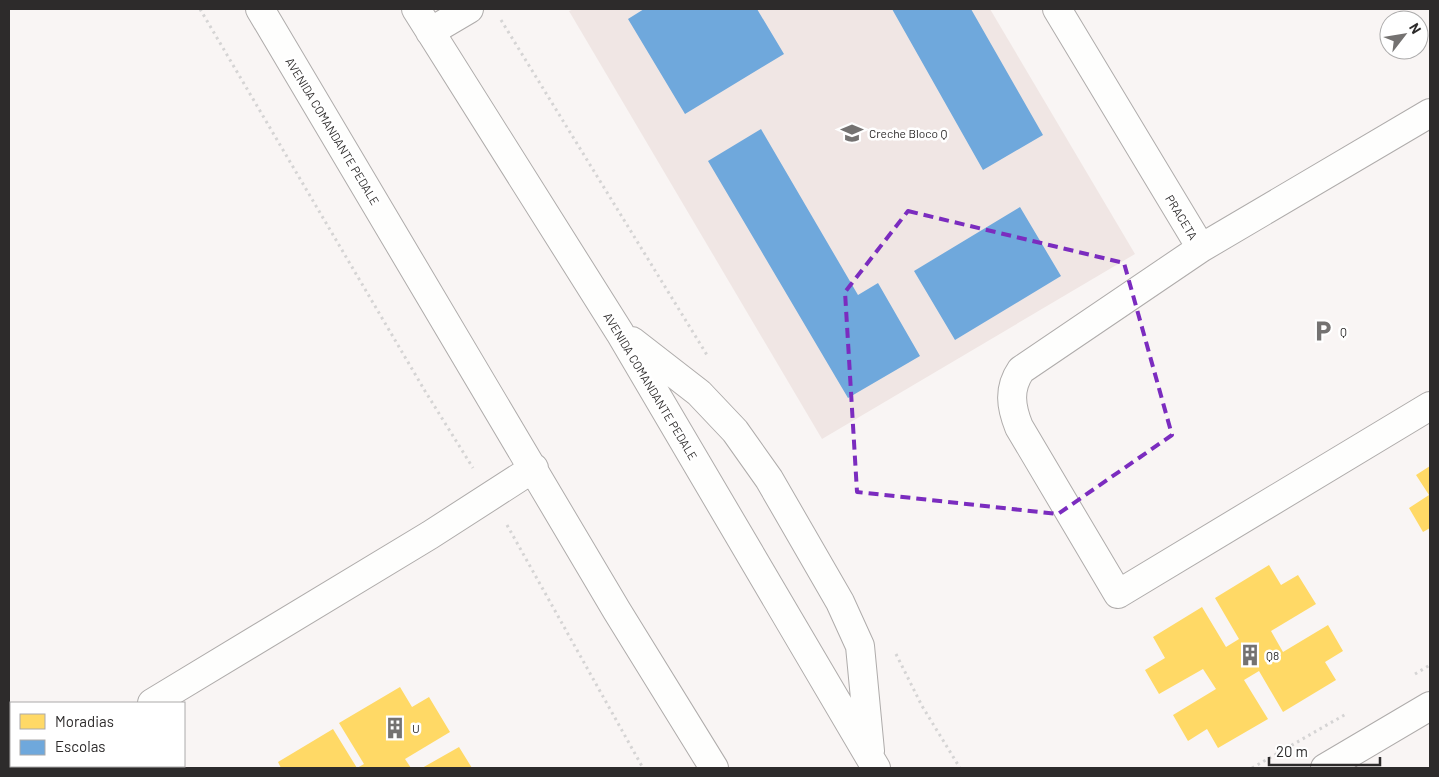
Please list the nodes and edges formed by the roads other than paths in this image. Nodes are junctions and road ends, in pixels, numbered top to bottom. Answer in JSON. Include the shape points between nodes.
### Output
{"nodes":[{"id":1,"x":260,"y":9,"type":"edge"},
{"id":2,"x":416,"y":9,"type":"edge"},
{"id":3,"x":468,"y":9,"type":"edge"},
{"id":4,"x":1057,"y":9,"type":"edge"},
{"id":5,"x":430,"y":32,"type":"junction"},
{"id":6,"x":1430,"y":113,"type":"edge"},
{"id":7,"x":1201,"y":248,"type":"junction"},
{"id":8,"x":620,"y":333,"type":"junction"},
{"id":9,"x":1430,"y":406,"type":"edge"},
{"id":10,"x":534,"y":468,"type":"junction"},
{"id":11,"x":154,"y":702,"type":"edge"},
{"id":12,"x":1430,"y":706,"type":"edge"},
{"id":13,"x":874,"y":764,"type":"edge"},
{"id":14,"x":714,"y":768,"type":"edge"},
{"id":15,"x":1325,"y":768,"type":"edge"}],
"edges":[{"from":1,"to":10,"type":"street","name":"AVENIDA COMANDANTE PEDALE"},
{"from":2,"to":5,"type":"street","name":"AVENIDA COMANDANTE PEDALE"},
{"from":3,"to":5,"type":"street"},
{"from":4,"to":7,"type":"street","name":"PRACETA"},
{"from":5,"to":8,"type":"street","name":"AVENIDA COMANDANTE PEDALE"},
{"from":6,"to":7,"type":"street","name":"PRACETA"},
{"from":7,"to":9,"type":"street","via":[[1021,370],[1012,391],[1012,408],[1019,427],[1118,594]]},
{"from":8,"to":13,"type":"street","name":"AVENIDA COMANDANTE PEDALE"},
{"from":8,"to":13,"type":"street","via":[[699,393],[735,431],[769,479],[840,602],[860,646]]},
{"from":10,"to":11,"type":"street"},
{"from":10,"to":14,"type":"street","name":"AVENIDA COMANDANTE PEDALE"},
{"from":12,"to":15,"type":"street"}]}
